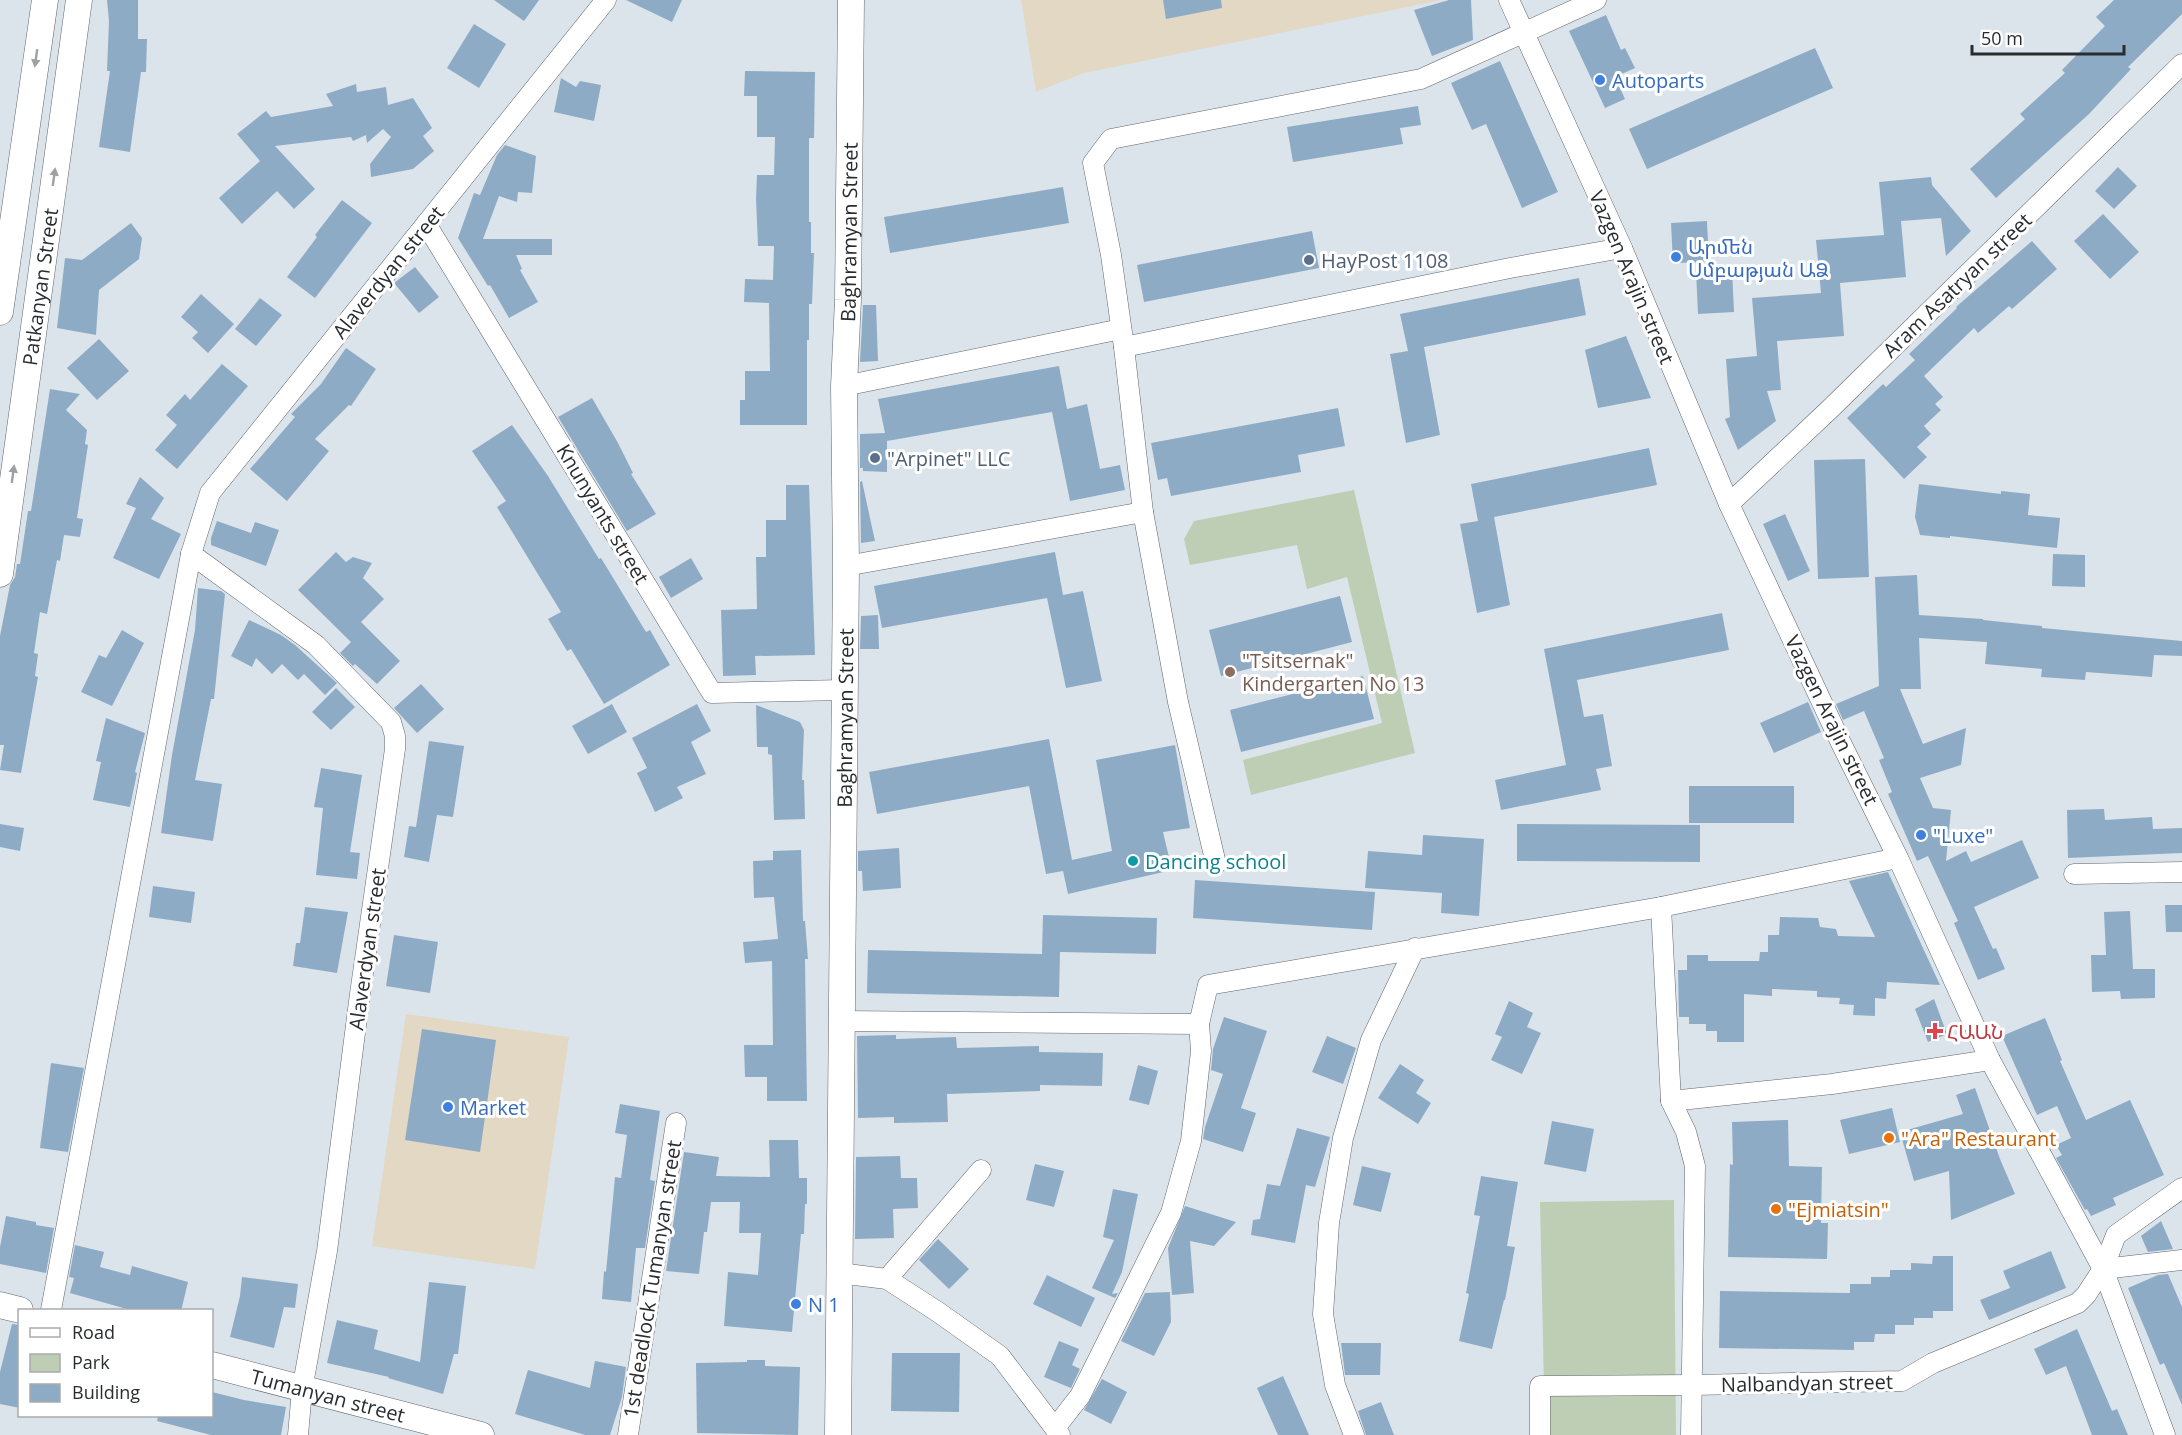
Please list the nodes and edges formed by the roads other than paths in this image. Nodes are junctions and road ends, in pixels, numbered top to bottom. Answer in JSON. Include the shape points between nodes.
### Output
{"nodes":[{"id":1,"x":45,"y":0,"type":"edge"},
{"id":2,"x":79,"y":0,"type":"edge"},
{"id":3,"x":606,"y":0,"type":"edge"},
{"id":4,"x":851,"y":0,"type":"edge"},
{"id":5,"x":1509,"y":0,"type":"edge"},
{"id":6,"x":1596,"y":0,"type":"edge"},
{"id":7,"x":1523,"y":33,"type":"junction"},
{"id":8,"x":2182,"y":64,"type":"edge"},
{"id":9,"x":426,"y":224,"type":"junction"},
{"id":10,"x":1622,"y":248,"type":"junction"},
{"id":11,"x":9,"y":249,"type":"junction"},
{"id":12,"x":43,"y":254,"type":"junction"},
{"id":13,"x":0,"y":312,"type":"edge"},
{"id":14,"x":1123,"y":338,"type":"junction"},
{"id":15,"x":844,"y":386,"type":"junction"},
{"id":16,"x":1729,"y":504,"type":"junction"},
{"id":17,"x":1143,"y":512,"type":"junction"},
{"id":18,"x":191,"y":554,"type":"junction"},
{"id":19,"x":846,"y":566,"type":"junction"},
{"id":20,"x":0,"y":574,"type":"edge"},
{"id":21,"x":843,"y":690,"type":"junction"},
{"id":22,"x":1898,"y":858,"type":"junction"},
{"id":23,"x":1216,"y":864,"type":"dead end"},
{"id":24,"x":2182,"y":872,"type":"edge"},
{"id":25,"x":2074,"y":874,"type":"dead end"},
{"id":26,"x":1661,"y":907,"type":"junction"},
{"id":27,"x":1415,"y":948,"type":"junction"},
{"id":28,"x":841,"y":1021,"type":"junction"},
{"id":29,"x":1199,"y":1024,"type":"junction"},
{"id":30,"x":1990,"y":1060,"type":"junction"},
{"id":31,"x":1671,"y":1101,"type":"junction"},
{"id":32,"x":676,"y":1123,"type":"dead end"},
{"id":33,"x":981,"y":1170,"type":"dead end"},
{"id":34,"x":2182,"y":1188,"type":"edge"},
{"id":35,"x":2182,"y":1260,"type":"edge"},
{"id":36,"x":2103,"y":1269,"type":"junction"},
{"id":37,"x":839,"y":1273,"type":"junction"},
{"id":38,"x":887,"y":1279,"type":"junction"},
{"id":39,"x":0,"y":1305,"type":"edge"},
{"id":40,"x":51,"y":1309,"type":"edge"},
{"id":41,"x":18,"y":1310,"type":"edge"},
{"id":42,"x":213,"y":1365,"type":"edge"},
{"id":43,"x":1692,"y":1385,"type":"junction"},
{"id":44,"x":302,"y":1390,"type":"junction"},
{"id":45,"x":1058,"y":1431,"type":"edge"},
{"id":46,"x":298,"y":1435,"type":"edge"},
{"id":47,"x":481,"y":1435,"type":"edge"},
{"id":48,"x":628,"y":1435,"type":"edge"},
{"id":49,"x":838,"y":1435,"type":"edge"},
{"id":50,"x":1354,"y":1435,"type":"edge"},
{"id":51,"x":1540,"y":1435,"type":"edge"},
{"id":52,"x":1691,"y":1435,"type":"edge"},
{"id":53,"x":2165,"y":1435,"type":"edge"}],
"edges":[{"from":1,"to":11,"type":"main road","name":"Patkanyan Street","one_way":true},
{"from":12,"to":2,"type":"main road","name":"Patkanyan Street","one_way":true},
{"from":3,"to":9,"type":"street","name":"Alaverdyan street"},
{"from":4,"to":15,"type":"main road","name":"Baghramyan Street"},
{"from":5,"to":7,"type":"street","name":"Vazgen Arajin street"},
{"from":6,"to":7,"type":"street"},
{"from":7,"to":10,"type":"street","name":"Vazgen Arajin street"},
{"from":7,"to":14,"type":"street","via":[[1422,79],[1111,140],[1093,163]]},
{"from":8,"to":16,"type":"street","name":"Aram Asatryan street"},
{"from":9,"to":18,"type":"street","name":"Alaverdyan street","via":[[210,494]]},
{"from":9,"to":21,"type":"street","name":"Knunyants street","via":[[712,693]]},
{"from":10,"to":14,"type":"street"},
{"from":10,"to":16,"type":"street","name":"Vazgen Arajin street"},
{"from":11,"to":12,"type":"main road"},
{"from":11,"to":13,"type":"main road","name":"Patkanyan Street"},
{"from":20,"to":12,"type":"main road","name":"Patkanyan Street","one_way":true},
{"from":14,"to":15,"type":"street"},
{"from":14,"to":17,"type":"street"},
{"from":15,"to":19,"type":"main road","name":"Baghramyan Street"},
{"from":16,"to":22,"type":"street","name":"Vazgen Arajin street"},
{"from":17,"to":19,"type":"street"},
{"from":17,"to":23,"type":"street","via":[[1178,702]]},
{"from":18,"to":40,"type":"street","name":"Alaverdyan street"},
{"from":18,"to":44,"type":"street","name":"Alaverdyan street","via":[[316,645],[390,722],[395,736],[327,1251]]},
{"from":19,"to":21,"type":"main road","name":"Baghramyan Street"},
{"from":21,"to":28,"type":"main road","name":"Baghramyan Street"},
{"from":22,"to":26,"type":"street"},
{"from":22,"to":30,"type":"street","name":"Vazgen Arajin street"},
{"from":24,"to":25,"type":"street"},
{"from":26,"to":27,"type":"street"},
{"from":26,"to":31,"type":"street"},
{"from":27,"to":29,"type":"street","via":[[1208,985]]},
{"from":27,"to":50,"type":"street","via":[[1371,1040],[1343,1138],[1329,1223],[1323,1314],[1335,1385]]},
{"from":28,"to":29,"type":"street"},
{"from":28,"to":37,"type":"main road","name":"Baghramyan Street"},
{"from":29,"to":45,"type":"street","via":[[1201,1052],[1191,1141],[1171,1213],[1080,1396]]},
{"from":30,"to":31,"type":"street","via":[[1832,1084]]},
{"from":30,"to":36,"type":"street","name":"Vazgen Arajin street"},
{"from":31,"to":43,"type":"street","via":[[1686,1132],[1695,1166]]},
{"from":32,"to":48,"type":"street","name":"1st deadlock Tumanyan street"},
{"from":33,"to":38,"type":"street"},
{"from":34,"to":36,"type":"street","name":"Nalbandyan street","via":[[2116,1235]]},
{"from":35,"to":36,"type":"street"},
{"from":36,"to":43,"type":"street","name":"Nalbandyan street","via":[[2086,1295],[2070,1307],[1933,1363],[1902,1381]]},
{"from":36,"to":53,"type":"street","name":"Vazgen Arajin street"},
{"from":37,"to":38,"type":"street"},
{"from":37,"to":49,"type":"main road","name":"Baghramyan Street"},
{"from":38,"to":45,"type":"street","via":[[1000,1356]]},
{"from":39,"to":41,"type":"main road"},
{"from":42,"to":44,"type":"main road","name":"Tumanyan street"},
{"from":43,"to":51,"type":"street","name":"Nalbandyan street","via":[[1540,1386]]},
{"from":43,"to":52,"type":"street"},
{"from":44,"to":46,"type":"street","name":"Alaverdyan street"},
{"from":44,"to":47,"type":"main road","name":"Tumanyan street"}]}
